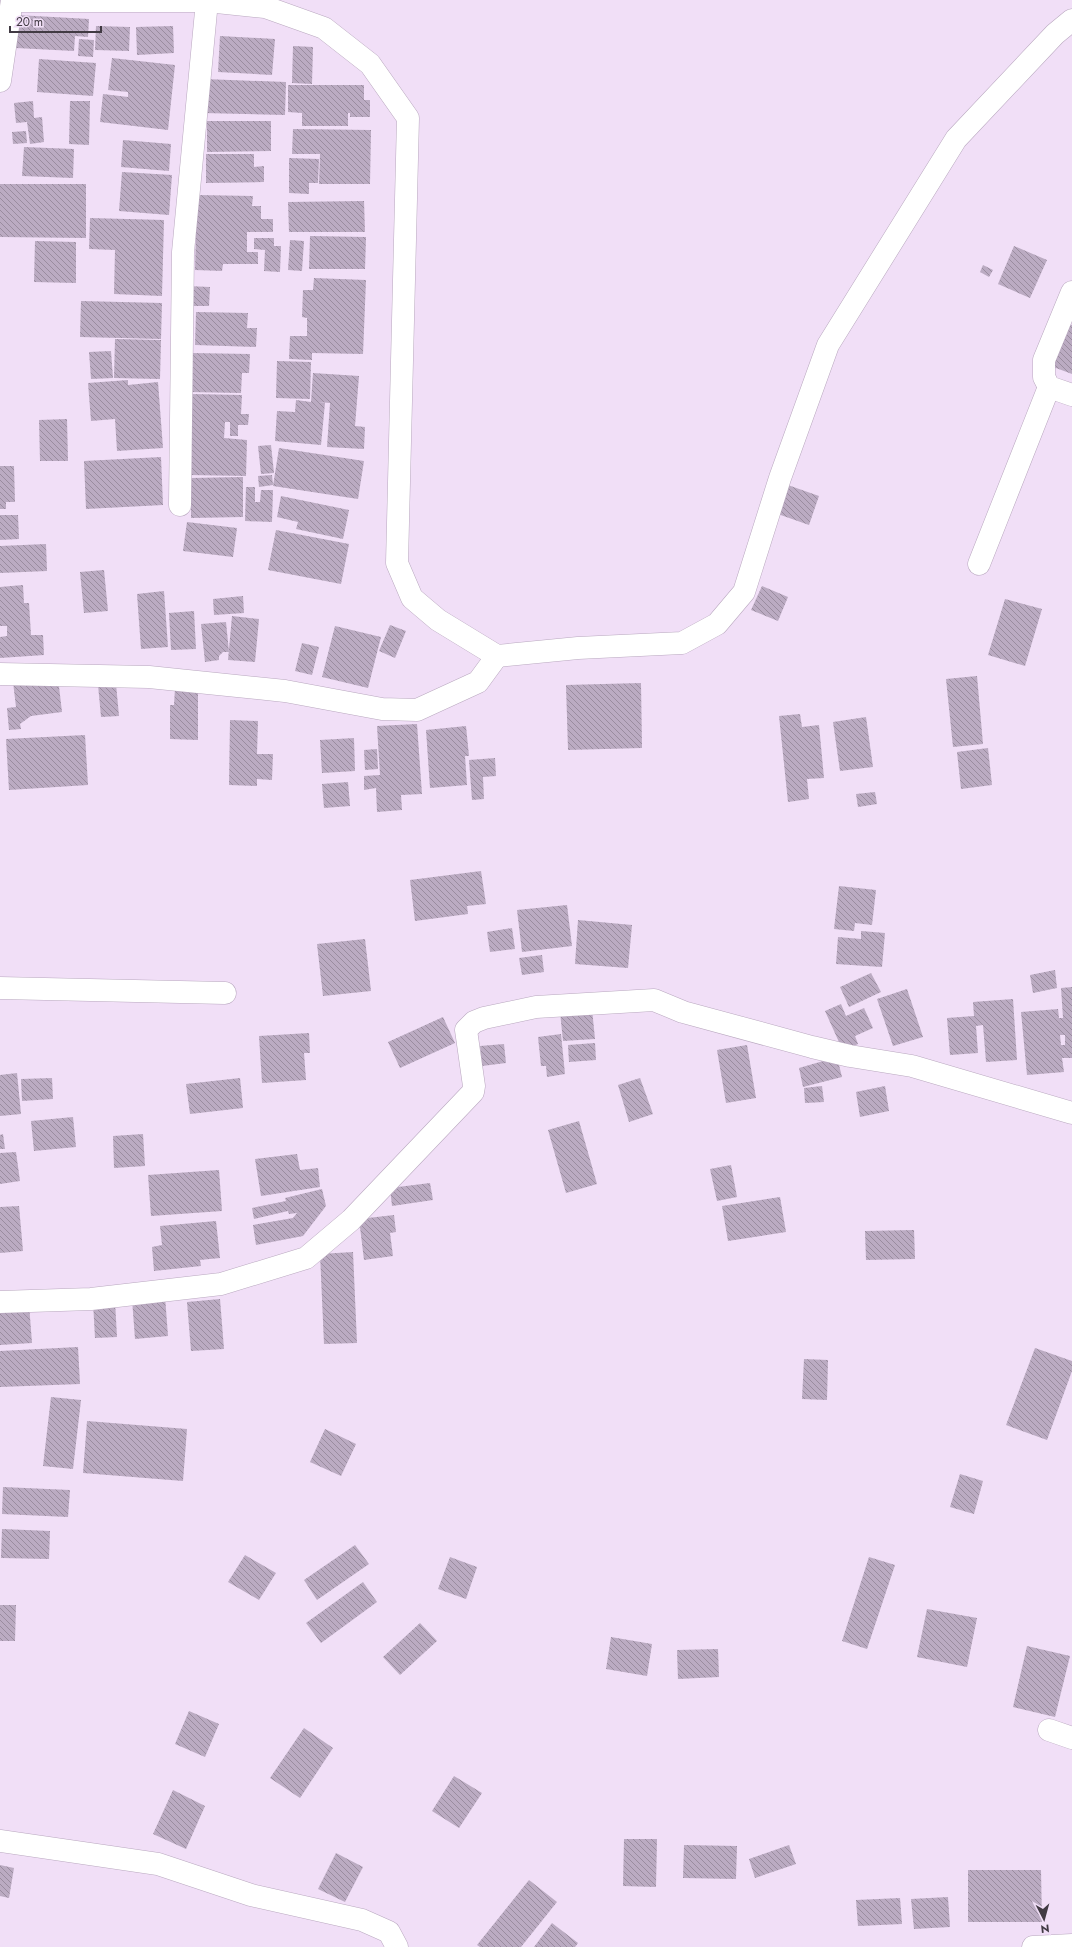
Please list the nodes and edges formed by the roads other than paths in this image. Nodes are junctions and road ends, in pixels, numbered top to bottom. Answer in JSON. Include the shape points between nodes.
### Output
{"nodes":[{"id":1,"x":12,"y":0,"type":"edge"},
{"id":2,"x":207,"y":1,"type":"junction"},
{"id":3,"x":1072,"y":20,"type":"edge"},
{"id":4,"x":0,"y":81,"type":"edge"},
{"id":5,"x":1072,"y":292,"type":"edge"},
{"id":6,"x":1049,"y":387,"type":"junction"},
{"id":7,"x":1072,"y":395,"type":"edge"},
{"id":8,"x":180,"y":505,"type":"dead end"},
{"id":9,"x":979,"y":564,"type":"dead end"},
{"id":10,"x":497,"y":656,"type":"junction"},
{"id":11,"x":0,"y":674,"type":"edge"},
{"id":12,"x":0,"y":988,"type":"edge"},
{"id":13,"x":225,"y":993,"type":"dead end"},
{"id":14,"x":1072,"y":1113,"type":"edge"},
{"id":15,"x":0,"y":1302,"type":"edge"},
{"id":16,"x":1049,"y":1730,"type":"dead end"},
{"id":17,"x":1072,"y":1738,"type":"edge"},
{"id":18,"x":0,"y":1840,"type":"edge"},
{"id":19,"x":1072,"y":1945,"type":"edge"},
{"id":20,"x":397,"y":1947,"type":"edge"},
{"id":21,"x":1033,"y":1947,"type":"edge"}],
"edges":[{"from":1,"to":2,"type":"street"},
{"from":1,"to":4,"type":"street"},
{"from":2,"to":8,"type":"street","via":[[183,252]]},
{"from":2,"to":10,"type":"street","via":[[265,7],[324,28],[370,64],[408,118],[397,563],[412,598],[438,620]]},
{"from":3,"to":10,"type":"street","via":[[1055,34],[956,139],[828,345],[780,478],[744,592],[717,624],[682,643],[578,648]]},
{"from":5,"to":6,"type":"street","via":[[1044,360],[1044,377]]},
{"from":6,"to":7,"type":"street"},
{"from":6,"to":9,"type":"street"},
{"from":10,"to":11,"type":"street","via":[[478,682],[417,710],[382,708],[285,691],[149,676]]},
{"from":12,"to":13,"type":"street"},
{"from":14,"to":15,"type":"street","via":[[912,1066],[812,1047],[683,1012],[654,1000],[536,1007],[484,1018],[474,1022],[466,1030],[473,1092],[351,1220],[306,1258],[221,1284],[91,1299]]},
{"from":16,"to":17,"type":"street"},
{"from":18,"to":20,"type":"street","via":[[158,1864],[251,1895],[362,1920],[389,1932]]},
{"from":19,"to":21,"type":"street"}]}
